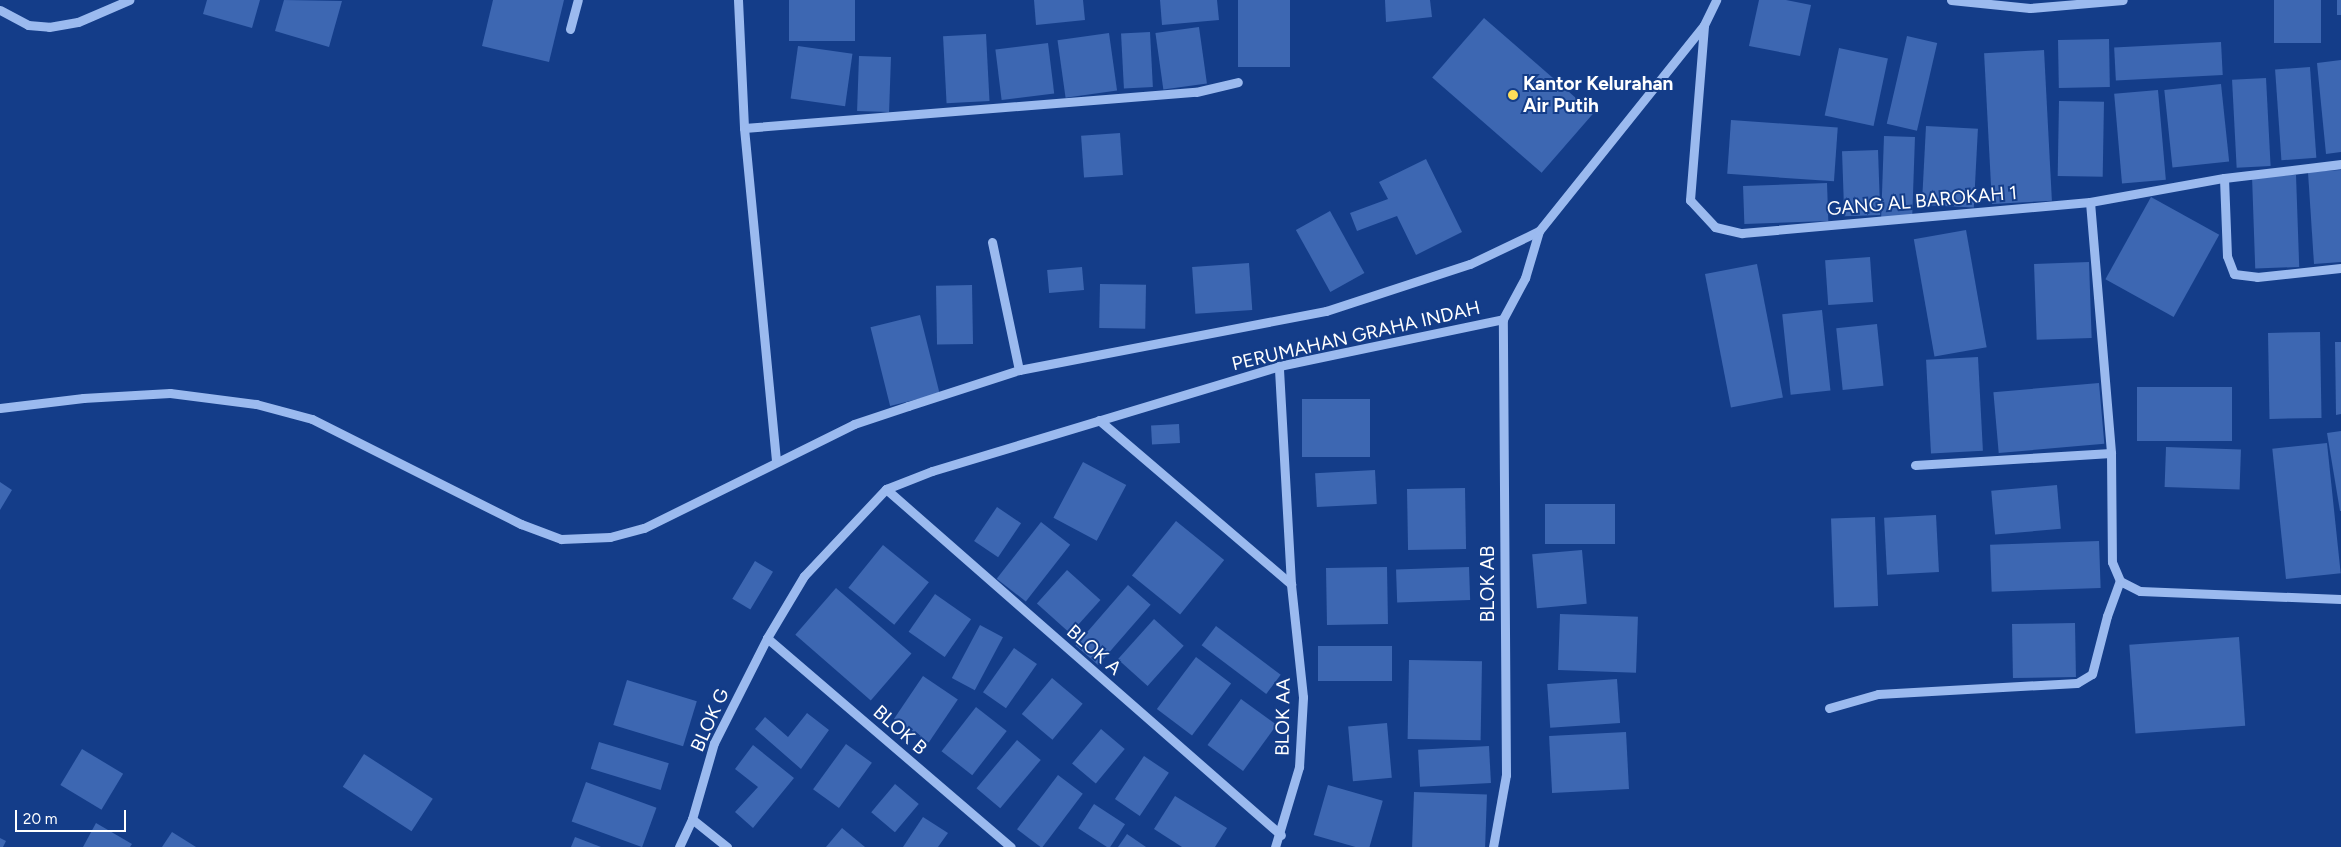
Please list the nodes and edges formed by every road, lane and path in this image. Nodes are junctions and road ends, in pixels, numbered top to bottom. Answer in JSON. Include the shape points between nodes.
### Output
{"nodes":[{"id":1,"x":129,"y":0,"type":"edge"},
{"id":2,"x":578,"y":0,"type":"edge"},
{"id":3,"x":738,"y":0,"type":"edge"},
{"id":4,"x":1716,"y":0,"type":"edge"},
{"id":5,"x":1951,"y":0,"type":"edge"},
{"id":6,"x":2123,"y":0,"type":"edge"},
{"id":7,"x":0,"y":10,"type":"edge"},
{"id":8,"x":1704,"y":25,"type":"junction"},
{"id":9,"x":570,"y":29,"type":"dead end"},
{"id":10,"x":1238,"y":82,"type":"dead end"},
{"id":11,"x":744,"y":128,"type":"junction"},
{"id":12,"x":2341,"y":164,"type":"edge"},
{"id":13,"x":2224,"y":178,"type":"junction"},
{"id":14,"x":2090,"y":202,"type":"junction"},
{"id":15,"x":1540,"y":231,"type":"junction"},
{"id":16,"x":992,"y":242,"type":"dead end"},
{"id":17,"x":2341,"y":268,"type":"edge"},
{"id":18,"x":1503,"y":320,"type":"junction"},
{"id":19,"x":1279,"y":366,"type":"junction"},
{"id":20,"x":1019,"y":370,"type":"junction"},
{"id":21,"x":0,"y":408,"type":"edge"},
{"id":22,"x":1099,"y":420,"type":"junction"},
{"id":23,"x":2111,"y":453,"type":"junction"},
{"id":24,"x":776,"y":461,"type":"junction"},
{"id":25,"x":1915,"y":465,"type":"dead end"},
{"id":26,"x":886,"y":489,"type":"junction"},
{"id":27,"x":2120,"y":581,"type":"junction"},
{"id":28,"x":1291,"y":584,"type":"junction"},
{"id":29,"x":2341,"y":599,"type":"edge"},
{"id":30,"x":767,"y":638,"type":"junction"},
{"id":31,"x":1829,"y":708,"type":"dead end"},
{"id":32,"x":692,"y":819,"type":"junction"},
{"id":33,"x":1281,"y":835,"type":"junction"},
{"id":34,"x":680,"y":847,"type":"edge"},
{"id":35,"x":727,"y":847,"type":"edge"},
{"id":36,"x":1011,"y":847,"type":"edge"},
{"id":37,"x":1275,"y":847,"type":"edge"},
{"id":38,"x":1493,"y":847,"type":"edge"}],
"edges":[{"from":1,"to":7,"type":"street","via":[[78,22],[49,27],[28,25]]},
{"from":2,"to":9,"type":"street"},
{"from":3,"to":11,"type":"street"},
{"from":4,"to":8,"type":"street","name":"PERUMAHAN GRAHA INDAH"},
{"from":5,"to":6,"type":"street","via":[[2030,8]]},
{"from":8,"to":14,"type":"street","name":"GANG AL BAROKAH 1","via":[[1690,200],[1715,227],[1742,233]]},
{"from":8,"to":15,"type":"street","name":"PERUMAHAN GRAHA INDAH"},
{"from":10,"to":11,"type":"street","via":[[1196,92]]},
{"from":11,"to":24,"type":"street"},
{"from":12,"to":13,"type":"street","name":"GANG AL BAROKAH 1"},
{"from":13,"to":14,"type":"street","name":"GANG AL BAROKAH 1"},
{"from":13,"to":17,"type":"street","via":[[2227,256],[2234,274],[2258,277]]},
{"from":14,"to":23,"type":"street"},
{"from":15,"to":18,"type":"street","name":"PERUMAHAN GRAHA INDAH","via":[[1525,278]]},
{"from":15,"to":20,"type":"street","via":[[1470,264],[1326,311]]},
{"from":16,"to":20,"type":"street"},
{"from":18,"to":19,"type":"street","name":"PERUMAHAN GRAHA INDAH"},
{"from":18,"to":38,"type":"street","name":"BLOK AB","via":[[1506,775]]},
{"from":19,"to":22,"type":"street","name":"PERUMAHAN GRAHA INDAH"},
{"from":19,"to":28,"type":"street","name":"BLOK AA"},
{"from":20,"to":24,"type":"street","via":[[854,424]]},
{"from":21,"to":24,"type":"street","via":[[83,398],[170,393],[256,404],[312,419],[521,524],[561,539],[610,538],[644,528]]},
{"from":22,"to":26,"type":"street","name":"PERUMAHAN GRAHA INDAH"},
{"from":22,"to":28,"type":"street"},
{"from":23,"to":25,"type":"street"},
{"from":23,"to":27,"type":"street","via":[[2112,562]]},
{"from":26,"to":30,"type":"street","name":"PERUMAHAN GRAHA INDAH","via":[[804,576]]},
{"from":26,"to":33,"type":"street","name":"BLOK A"},
{"from":27,"to":29,"type":"street","via":[[2140,590]]},
{"from":27,"to":31,"type":"street","via":[[2106,616],[2092,674],[2077,683],[1878,694]]},
{"from":28,"to":33,"type":"street","name":"BLOK AA","via":[[1303,697],[1299,767]]},
{"from":30,"to":32,"type":"street","name":"BLOK G","via":[[714,743]]},
{"from":30,"to":36,"type":"street","name":"BLOK B"},
{"from":32,"to":34,"type":"street","name":"BLOK G"},
{"from":32,"to":35,"type":"street"},
{"from":33,"to":37,"type":"street","name":"BLOK AA"}]}
